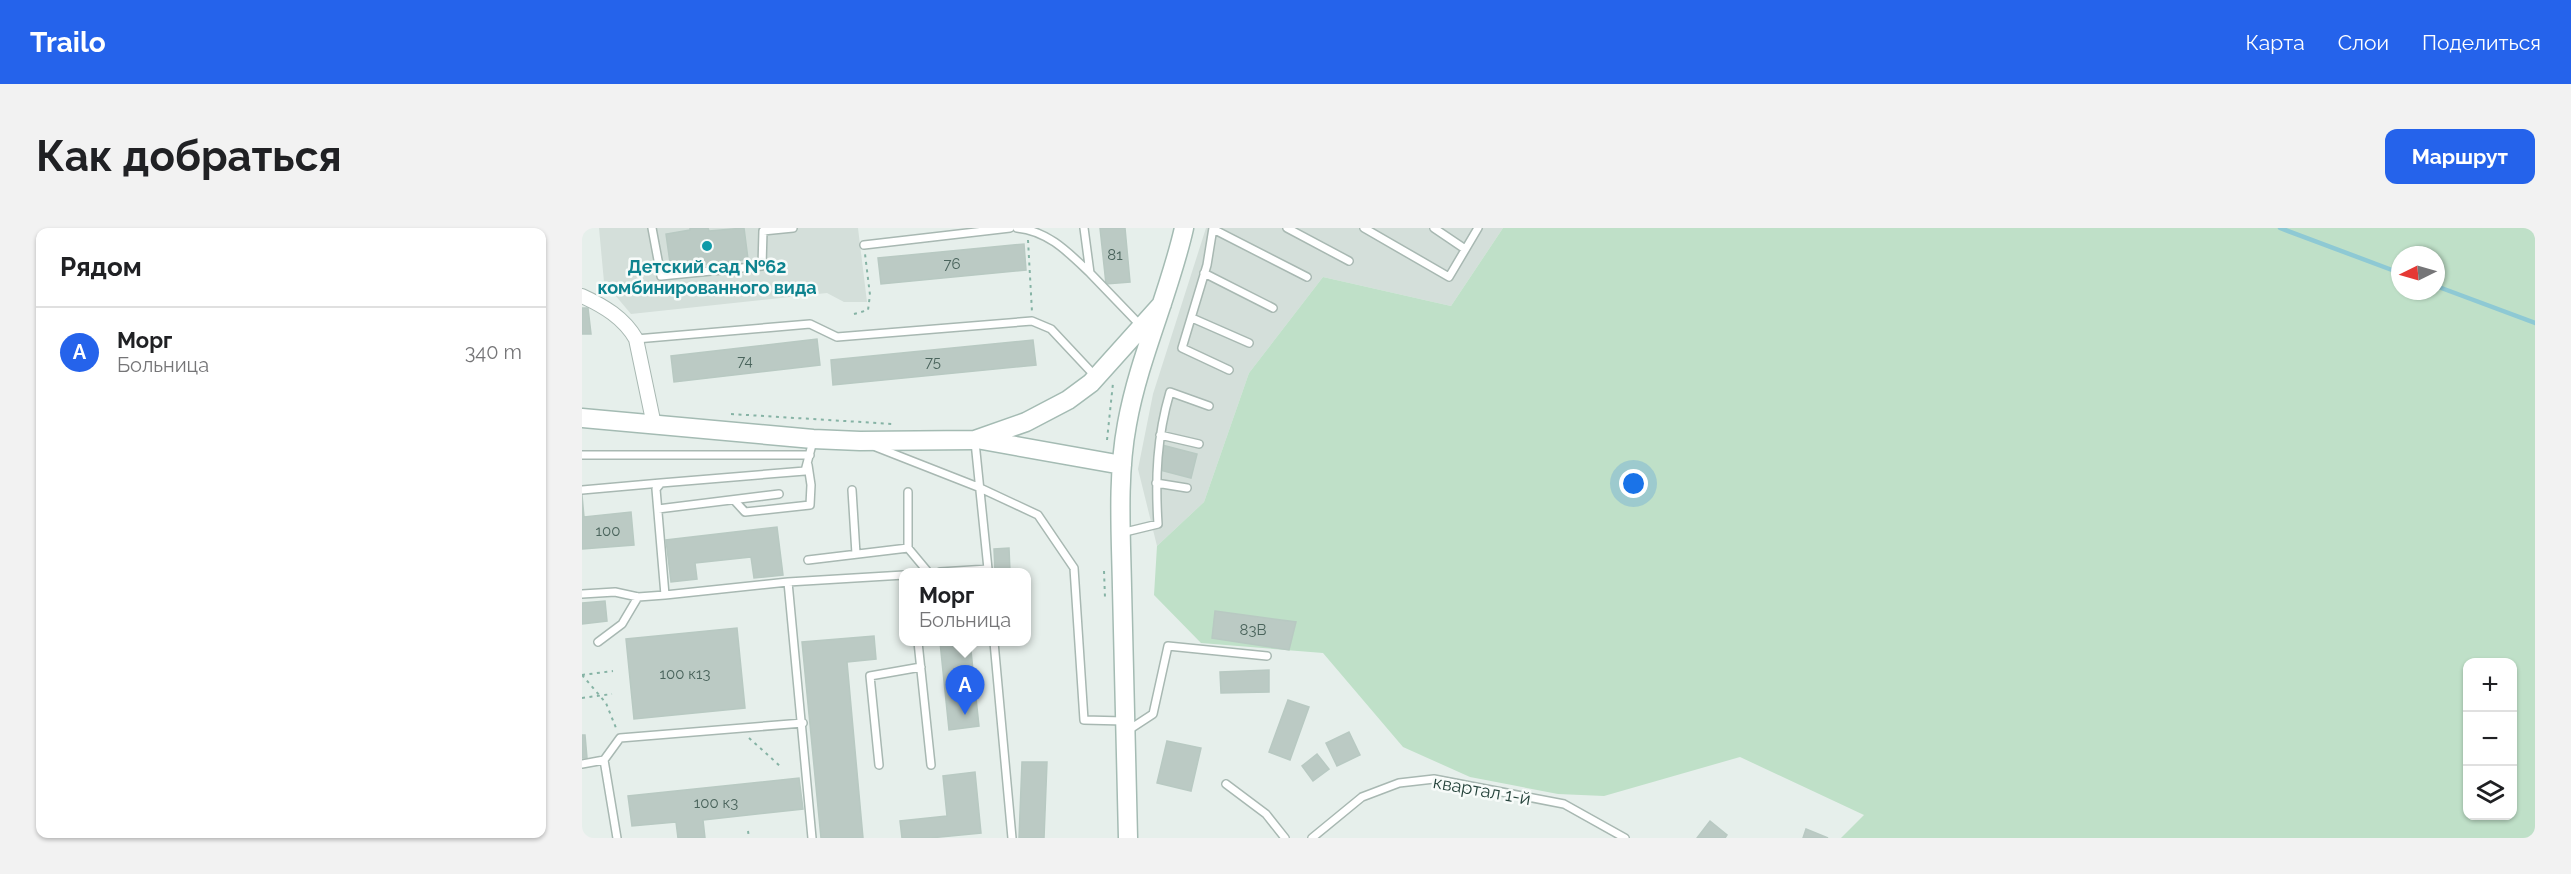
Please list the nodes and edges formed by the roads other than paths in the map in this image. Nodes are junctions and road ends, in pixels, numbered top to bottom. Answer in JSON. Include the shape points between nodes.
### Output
{"nodes":[{"id":1,"x":652,"y":228,"type":"edge"},
{"id":2,"x":793,"y":228,"type":"edge"},
{"id":3,"x":1011,"y":228,"type":"edge"},
{"id":4,"x":1017,"y":228,"type":"edge"},
{"id":5,"x":1084,"y":228,"type":"edge"},
{"id":6,"x":1184,"y":228,"type":"edge"},
{"id":7,"x":1213,"y":228,"type":"edge"},
{"id":8,"x":1287,"y":228,"type":"edge"},
{"id":9,"x":1364,"y":228,"type":"edge"},
{"id":10,"x":1434,"y":228,"type":"edge"},
{"id":11,"x":1478,"y":228,"type":"edge"},
{"id":12,"x":1027,"y":229,"type":"edge"},
{"id":13,"x":864,"y":245,"type":"road end"},
{"id":14,"x":1465,"y":249,"type":"junction"},
{"id":15,"x":1349,"y":261,"type":"dead end"},
{"id":16,"x":1090,"y":273,"type":"junction"},
{"id":17,"x":1204,"y":273,"type":"junction"},
{"id":18,"x":1307,"y":277,"type":"dead end"},
{"id":19,"x":582,"y":296,"type":"edge"},
{"id":20,"x":1162,"y":304,"type":"junction"},
{"id":21,"x":1273,"y":308,"type":"dead end"},
{"id":22,"x":1192,"y":318,"type":"junction"},
{"id":23,"x":1142,"y":328,"type":"junction"},
{"id":24,"x":636,"y":339,"type":"junction"},
{"id":25,"x":1249,"y":343,"type":"dead end"},
{"id":26,"x":1229,"y":370,"type":"dead end"},
{"id":27,"x":1096,"y":378,"type":"junction"},
{"id":28,"x":1209,"y":406,"type":"dead end"},
{"id":29,"x":582,"y":418,"type":"edge"},
{"id":30,"x":654,"y":425,"type":"junction"},
{"id":31,"x":1160,"y":435,"type":"junction"},
{"id":32,"x":975,"y":440,"type":"junction"},
{"id":33,"x":860,"y":441,"type":"junction"},
{"id":34,"x":1199,"y":444,"type":"dead end"},
{"id":35,"x":812,"y":447,"type":"junction"},
{"id":36,"x":582,"y":455,"type":"edge"},
{"id":37,"x":808,"y":465,"type":"junction"},
{"id":38,"x":1122,"y":465,"type":"junction"},
{"id":39,"x":661,"y":483,"type":"junction"},
{"id":40,"x":1156,"y":483,"type":"junction"},
{"id":41,"x":978,"y":487,"type":"junction"},
{"id":42,"x":1187,"y":488,"type":"dead end"},
{"id":43,"x":582,"y":490,"type":"edge"},
{"id":44,"x":852,"y":490,"type":"dead end"},
{"id":45,"x":908,"y":492,"type":"dead end"},
{"id":46,"x":779,"y":494,"type":"dead end"},
{"id":47,"x":734,"y":500,"type":"junction"},
{"id":48,"x":658,"y":509,"type":"junction"},
{"id":49,"x":1121,"y":533,"type":"junction"},
{"id":50,"x":908,"y":548,"type":"junction"},
{"id":51,"x":856,"y":554,"type":"junction"},
{"id":52,"x":808,"y":560,"type":"dead end"},
{"id":53,"x":924,"y":568,"type":"edge"},
{"id":54,"x":988,"y":568,"type":"edge"},
{"id":55,"x":899,"y":575,"type":"edge"},
{"id":56,"x":788,"y":582,"type":"junction"},
{"id":57,"x":582,"y":594,"type":"edge"},
{"id":58,"x":665,"y":595,"type":"junction"},
{"id":59,"x":638,"y":597,"type":"junction"},
{"id":60,"x":598,"y":642,"type":"dead end"},
{"id":61,"x":918,"y":646,"type":"edge"},
{"id":62,"x":994,"y":646,"type":"edge"},
{"id":63,"x":1267,"y":656,"type":"dead end"},
{"id":64,"x":921,"y":667,"type":"junction"},
{"id":65,"x":802,"y":723,"type":"junction"},
{"id":66,"x":1125,"y":727,"type":"junction"},
{"id":67,"x":604,"y":760,"type":"junction"},
{"id":68,"x":582,"y":764,"type":"edge"},
{"id":69,"x":879,"y":765,"type":"dead end"},
{"id":70,"x":931,"y":765,"type":"dead end"},
{"id":71,"x":1226,"y":784,"type":"dead end"},
{"id":72,"x":616,"y":838,"type":"edge"},
{"id":73,"x":812,"y":838,"type":"edge"},
{"id":74,"x":1012,"y":838,"type":"edge"},
{"id":75,"x":1128,"y":838,"type":"edge"},
{"id":76,"x":1285,"y":838,"type":"edge"},
{"id":77,"x":1312,"y":838,"type":"edge"},
{"id":78,"x":1625,"y":838,"type":"edge"}],
"edges":[{"from":1,"to":2,"type":"lane","via":[[661,276],[762,266],[762,231]]},
{"from":3,"to":13,"type":"lane"},
{"from":4,"to":12,"type":"lane"},
{"from":5,"to":16,"type":"lane"},
{"from":6,"to":20,"type":"street"},
{"from":7,"to":17,"type":"lane"},
{"from":7,"to":18,"type":"lane"},
{"from":8,"to":15,"type":"lane"},
{"from":9,"to":14,"type":"lane","via":[[1449,277]]},
{"from":10,"to":14,"type":"lane"},
{"from":11,"to":14,"type":"lane"},
{"from":12,"to":16,"type":"lane","via":[[1056,241]]},
{"from":16,"to":23,"type":"lane"},
{"from":17,"to":21,"type":"lane"},
{"from":17,"to":22,"type":"lane"},
{"from":19,"to":24,"type":"street","via":[[611,312],[630,328]]},
{"from":20,"to":23,"type":"street"},
{"from":20,"to":38,"type":"street","via":[[1134,391]]},
{"from":22,"to":25,"type":"lane"},
{"from":22,"to":26,"type":"lane","via":[[1182,348]]},
{"from":23,"to":27,"type":"street"},
{"from":24,"to":27,"type":"lane","via":[[810,324],[837,337],[1032,321],[1051,329]]},
{"from":24,"to":30,"type":"street"},
{"from":27,"to":32,"type":"street","via":[[1068,400],[1026,422]]},
{"from":28,"to":31,"type":"lane","via":[[1170,392]]},
{"from":29,"to":30,"type":"street"},
{"from":30,"to":35,"type":"street"},
{"from":31,"to":34,"type":"lane"},
{"from":31,"to":40,"type":"lane"},
{"from":32,"to":33,"type":"street"},
{"from":32,"to":38,"type":"street"},
{"from":32,"to":41,"type":"lane"},
{"from":33,"to":35,"type":"street"},
{"from":33,"to":41,"type":"lane"},
{"from":35,"to":36,"type":"lane"},
{"from":35,"to":37,"type":"lane"},
{"from":37,"to":39,"type":"lane","via":[[805,471]]},
{"from":37,"to":47,"type":"lane","via":[[810,505],[745,512]]},
{"from":38,"to":49,"type":"street"},
{"from":39,"to":43,"type":"lane"},
{"from":39,"to":48,"type":"lane","via":[[656,489]]},
{"from":40,"to":42,"type":"lane"},
{"from":40,"to":49,"type":"lane","via":[[1158,524]]},
{"from":41,"to":54,"type":"lane"},
{"from":41,"to":66,"type":"lane","via":[[1038,515],[1074,568],[1084,720]]},
{"from":44,"to":51,"type":"lane"},
{"from":45,"to":50,"type":"lane"},
{"from":46,"to":47,"type":"lane"},
{"from":47,"to":48,"type":"lane"},
{"from":48,"to":58,"type":"lane"},
{"from":49,"to":66,"type":"street"},
{"from":50,"to":51,"type":"lane"},
{"from":50,"to":53,"type":"lane"},
{"from":51,"to":52,"type":"lane"},
{"from":55,"to":56,"type":"lane"},
{"from":56,"to":58,"type":"lane"},
{"from":56,"to":65,"type":"lane"},
{"from":57,"to":59,"type":"lane","via":[[615,591]]},
{"from":58,"to":59,"type":"lane"},
{"from":59,"to":60,"type":"lane","via":[[622,624]]},
{"from":61,"to":64,"type":"lane"},
{"from":62,"to":74,"type":"lane"},
{"from":63,"to":66,"type":"lane","via":[[1168,646],[1153,714]]},
{"from":64,"to":69,"type":"lane","via":[[870,675]]},
{"from":64,"to":70,"type":"lane"},
{"from":65,"to":67,"type":"lane","via":[[620,738]]},
{"from":65,"to":73,"type":"lane"},
{"from":66,"to":75,"type":"street"},
{"from":67,"to":68,"type":"lane"},
{"from":67,"to":72,"type":"lane"},
{"from":71,"to":76,"type":"lane","via":[[1266,814]]},
{"from":77,"to":78,"type":"lane","name":"квартал 1-й","via":[[1362,797],[1398,783],[1434,779],[1564,804]]}]}
